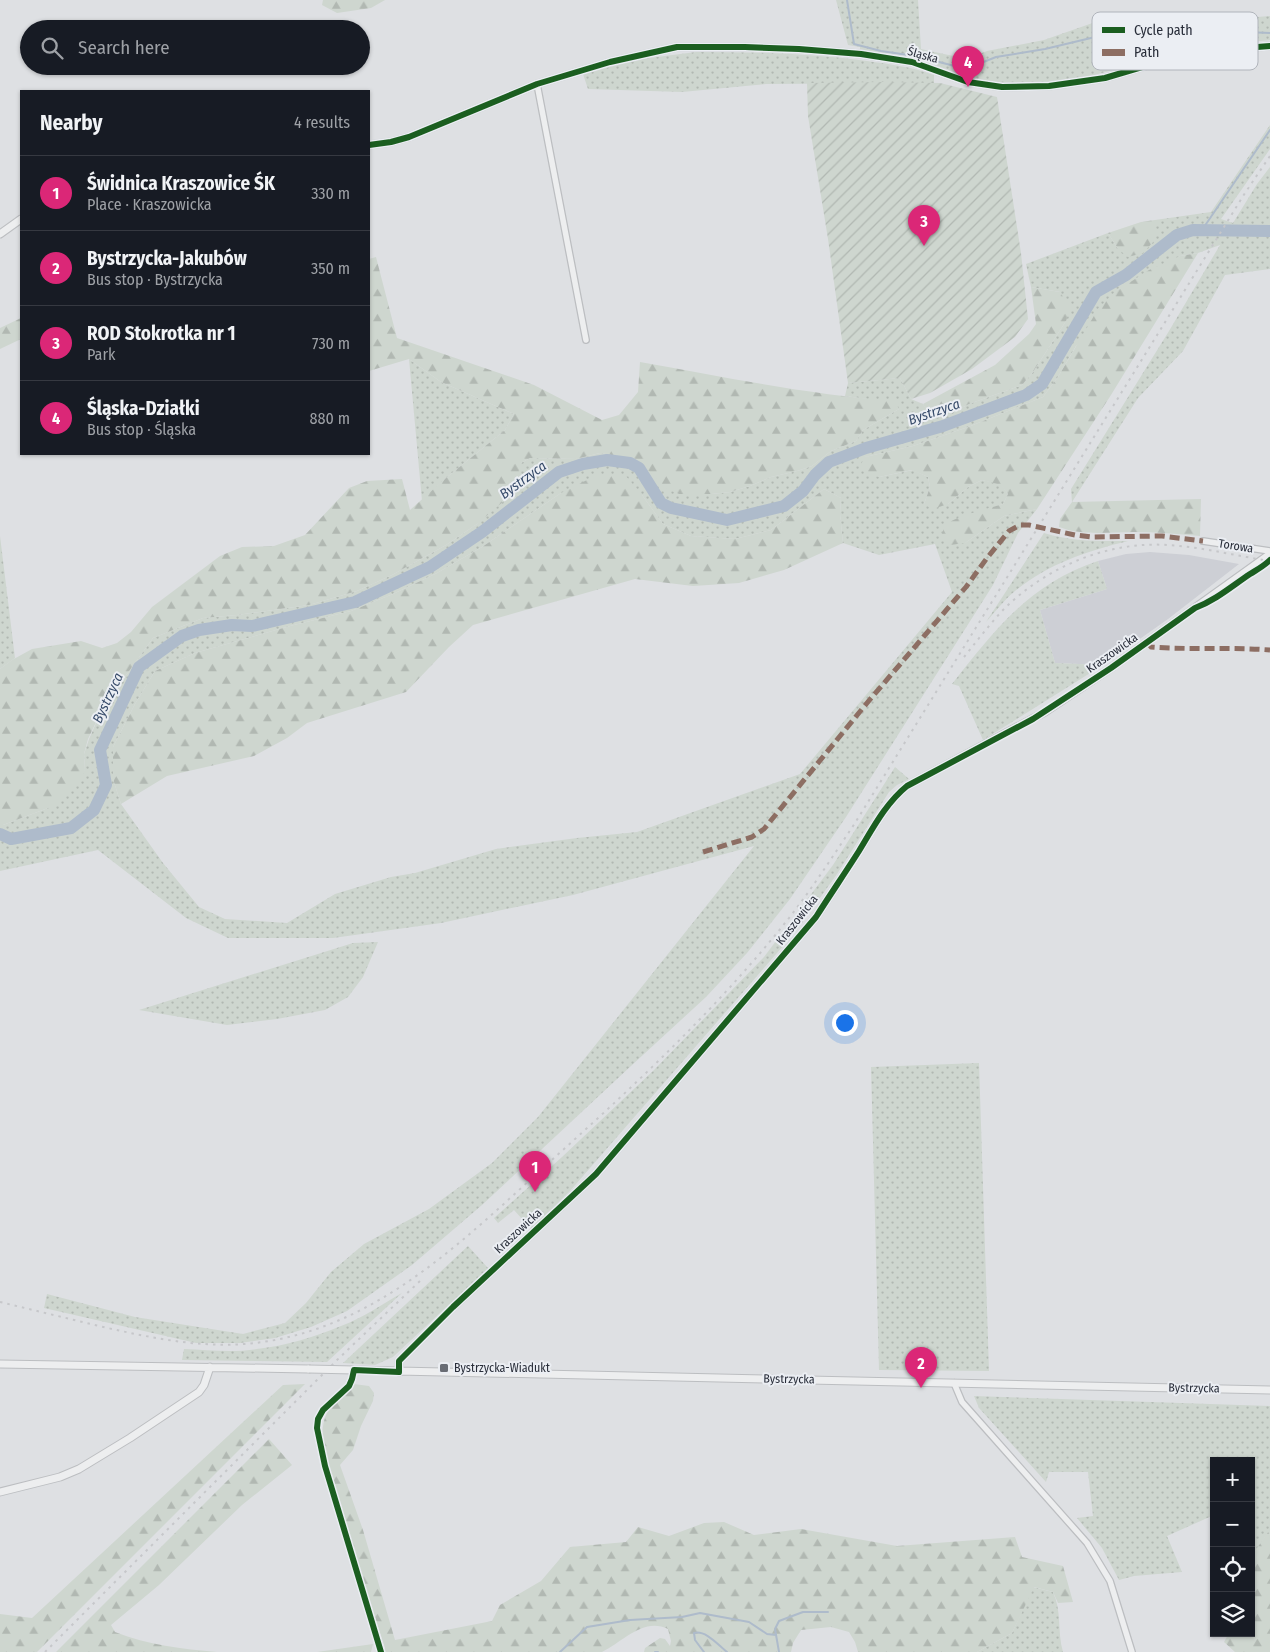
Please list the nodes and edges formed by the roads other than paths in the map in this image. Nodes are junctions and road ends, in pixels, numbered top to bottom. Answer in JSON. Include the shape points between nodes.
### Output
{"nodes":[{"id":1,"x":1131,"y":70,"type":"edge"},
{"id":2,"x":537,"y":84,"type":"junction"},
{"id":3,"x":370,"y":145,"type":"edge"},
{"id":4,"x":20,"y":220,"type":"edge"},
{"id":5,"x":0,"y":234,"type":"edge"},
{"id":6,"x":586,"y":340,"type":"dead end"},
{"id":7,"x":1202,"y":541,"type":"dead end"},
{"id":8,"x":1270,"y":552,"type":"edge"},
{"id":9,"x":0,"y":1364,"type":"edge"},
{"id":10,"x":210,"y":1367,"type":"junction"},
{"id":11,"x":354,"y":1370,"type":"junction"},
{"id":12,"x":399,"y":1372,"type":"junction"},
{"id":13,"x":954,"y":1383,"type":"junction"},
{"id":14,"x":1270,"y":1390,"type":"edge"},
{"id":15,"x":0,"y":1492,"type":"edge"},
{"id":16,"x":381,"y":1652,"type":"edge"},
{"id":17,"x":1132,"y":1652,"type":"edge"}],
"edges":[{"from":1,"to":2,"type":"street","name":"Śląska","via":[[1105,78],[1049,86],[1002,87],[973,83],[912,62],[860,54],[799,49],[677,47],[610,62]]},
{"from":2,"to":3,"type":"street","name":"Śląska","via":[[409,137]]},
{"from":2,"to":6,"type":"street"},
{"from":4,"to":5,"type":"street"},
{"from":7,"to":8,"type":"street","name":"Torowa"},
{"from":8,"to":12,"type":"street","name":"Kraszowicka","via":[[1045,712],[897,794],[816,916],[596,1174],[446,1313],[399,1361]]},
{"from":9,"to":10,"type":"street","name":"Bystrzycka"},
{"from":10,"to":11,"type":"street","name":"Bystrzycka","bridge":true},
{"from":10,"to":15,"type":"street","via":[[199,1392],[86,1465],[60,1477]]},
{"from":11,"to":12,"type":"street","name":"Bystrzycka"},
{"from":11,"to":16,"type":"street","via":[[349,1386],[323,1410],[317,1428],[325,1466]]},
{"from":12,"to":13,"type":"street","name":"Bystrzycka"},
{"from":13,"to":14,"type":"street","name":"Bystrzycka"},
{"from":13,"to":17,"type":"street","via":[[962,1402],[1087,1543],[1110,1581]]}]}
